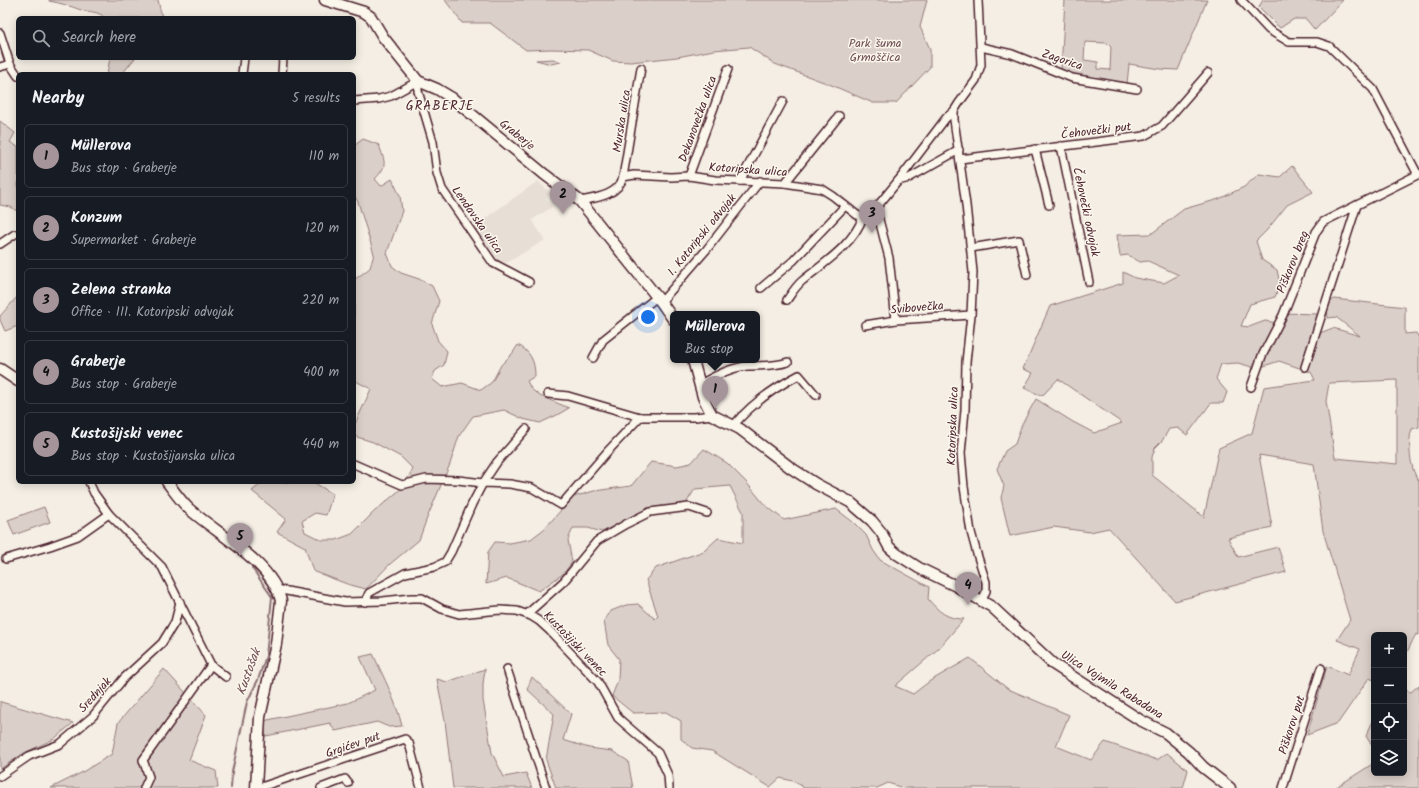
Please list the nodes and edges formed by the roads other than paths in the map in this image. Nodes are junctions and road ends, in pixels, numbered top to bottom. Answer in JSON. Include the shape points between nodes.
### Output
{"nodes":[{"id":1,"x":325,"y":0,"type":"edge"},
{"id":2,"x":978,"y":0,"type":"edge"},
{"id":3,"x":1241,"y":0,"type":"edge"},
{"id":4,"x":0,"y":33,"type":"edge"},
{"id":5,"x":981,"y":47,"type":"junction"},
{"id":6,"x":244,"y":60,"type":"edge"},
{"id":7,"x":283,"y":60,"type":"edge"},
{"id":8,"x":10,"y":64,"type":"junction"},
{"id":9,"x":0,"y":68,"type":"edge"},
{"id":10,"x":642,"y":68,"type":"dead end"},
{"id":11,"x":728,"y":69,"type":"dead end"},
{"id":12,"x":242,"y":72,"type":"edge"},
{"id":13,"x":282,"y":72,"type":"edge"},
{"id":14,"x":16,"y":73,"type":"edge"},
{"id":15,"x":1208,"y":73,"type":"dead end"},
{"id":16,"x":418,"y":81,"type":"junction"},
{"id":17,"x":1137,"y":89,"type":"dead end"},
{"id":18,"x":356,"y":101,"type":"edge"},
{"id":19,"x":784,"y":101,"type":"dead end"},
{"id":20,"x":954,"y":111,"type":"junction"},
{"id":21,"x":839,"y":116,"type":"dead end"},
{"id":22,"x":1061,"y":146,"type":"junction"},
{"id":23,"x":1036,"y":149,"type":"junction"},
{"id":24,"x":959,"y":150,"type":"junction"},
{"id":25,"x":960,"y":159,"type":"junction"},
{"id":26,"x":1418,"y":175,"type":"edge"},
{"id":27,"x":689,"y":176,"type":"junction"},
{"id":28,"x":623,"y":177,"type":"junction"},
{"id":29,"x":740,"y":181,"type":"junction"},
{"id":30,"x":760,"y":181,"type":"junction"},
{"id":31,"x":898,"y":181,"type":"junction"},
{"id":32,"x":785,"y":183,"type":"junction"},
{"id":33,"x":580,"y":201,"type":"junction"},
{"id":34,"x":1049,"y":205,"type":"dead end"},
{"id":35,"x":1357,"y":205,"type":"junction"},
{"id":36,"x":845,"y":206,"type":"junction"},
{"id":37,"x":876,"y":208,"type":"junction"},
{"id":38,"x":863,"y":217,"type":"junction"},
{"id":39,"x":15,"y":234,"type":"dead end"},
{"id":40,"x":0,"y":244,"type":"edge"},
{"id":41,"x":971,"y":248,"type":"junction"},
{"id":42,"x":1027,"y":276,"type":"dead end"},
{"id":43,"x":529,"y":282,"type":"dead end"},
{"id":44,"x":1089,"y":282,"type":"dead end"},
{"id":45,"x":761,"y":288,"type":"dead end"},
{"id":46,"x":659,"y":300,"type":"junction"},
{"id":47,"x":787,"y":300,"type":"dead end"},
{"id":48,"x":670,"y":315,"type":"edge"},
{"id":49,"x":972,"y":315,"type":"junction"},
{"id":50,"x":896,"y":320,"type":"junction"},
{"id":51,"x":865,"y":325,"type":"dead end"},
{"id":52,"x":593,"y":358,"type":"dead end"},
{"id":53,"x":788,"y":362,"type":"dead end"},
{"id":54,"x":694,"y":363,"type":"edge"},
{"id":55,"x":1305,"y":367,"type":"dead end"},
{"id":56,"x":0,"y":369,"type":"edge"},
{"id":57,"x":16,"y":380,"type":"edge"},
{"id":58,"x":699,"y":385,"type":"junction"},
{"id":59,"x":1251,"y":387,"type":"dead end"},
{"id":60,"x":548,"y":394,"type":"dead end"},
{"id":61,"x":816,"y":395,"type":"dead end"},
{"id":62,"x":712,"y":415,"type":"junction"},
{"id":63,"x":640,"y":418,"type":"junction"},
{"id":64,"x":733,"y":426,"type":"junction"},
{"id":65,"x":526,"y":429,"type":"dead end"},
{"id":66,"x":356,"y":465,"type":"edge"},
{"id":67,"x":483,"y":483,"type":"junction"},
{"id":68,"x":89,"y":484,"type":"edge"},
{"id":69,"x":169,"y":484,"type":"edge"},
{"id":70,"x":707,"y":512,"type":"dead end"},
{"id":71,"x":109,"y":514,"type":"junction"},
{"id":72,"x":6,"y":558,"type":"dead end"},
{"id":73,"x":276,"y":589,"type":"junction"},
{"id":74,"x":982,"y":601,"type":"junction"},
{"id":75,"x":180,"y":602,"type":"junction"},
{"id":76,"x":365,"y":602,"type":"junction"},
{"id":77,"x":527,"y":614,"type":"junction"},
{"id":78,"x":211,"y":665,"type":"junction"},
{"id":79,"x":1321,"y":668,"type":"dead end"},
{"id":80,"x":507,"y":669,"type":"dead end"},
{"id":81,"x":226,"y":677,"type":"dead end"},
{"id":82,"x":0,"y":776,"type":"edge"},
{"id":83,"x":348,"y":783,"type":"dead end"},
{"id":84,"x":144,"y":788,"type":"edge"},
{"id":85,"x":257,"y":788,"type":"edge"},
{"id":86,"x":321,"y":788,"type":"edge"},
{"id":87,"x":421,"y":788,"type":"edge"},
{"id":88,"x":546,"y":788,"type":"edge"},
{"id":89,"x":669,"y":788,"type":"edge"},
{"id":90,"x":1230,"y":788,"type":"edge"},
{"id":91,"x":1283,"y":788,"type":"edge"}],
"edges":[{"from":1,"to":16,"type":"street","via":[[364,12],[371,17]]},
{"from":2,"to":5,"type":"street"},
{"from":3,"to":26,"type":"street","via":[[1269,30],[1289,42],[1317,42],[1329,46],[1373,89]]},
{"from":4,"to":8,"type":"street"},
{"from":5,"to":17,"type":"street","name":"Zagorica","via":[[1012,54],[1072,78]]},
{"from":5,"to":20,"type":"street","via":[[981,65],[976,80]]},
{"from":6,"to":12,"type":"street"},
{"from":7,"to":13,"type":"street"},
{"from":8,"to":9,"type":"street"},
{"from":8,"to":14,"type":"street"},
{"from":10,"to":28,"type":"street","name":"Murska ulica"},
{"from":11,"to":27,"type":"street","name":"Dekanovečka ulica"},
{"from":15,"to":22,"type":"street","name":"Čehovečki put","via":[[1162,126],[1144,136]]},
{"from":16,"to":18,"type":"street","via":[[391,96]]},
{"from":16,"to":33,"type":"street","name":"Graberje","via":[[452,98]]},
{"from":16,"to":43,"type":"street","name":"Lendavska ulica","via":[[418,91],[433,142],[442,189],[493,263]]},
{"from":19,"to":29,"type":"street"},
{"from":20,"to":24,"type":"street","name":"Kotoripska ulica"},
{"from":20,"to":31,"type":"street"},
{"from":21,"to":32,"type":"street"},
{"from":22,"to":23,"type":"street","name":"Čehovečki put"},
{"from":22,"to":44,"type":"street","name":"Čehovečki odvojak"},
{"from":23,"to":25,"type":"street","name":"Čehovečki put"},
{"from":23,"to":34,"type":"street"},
{"from":24,"to":25,"type":"street","name":"Kotoripska ulica"},
{"from":24,"to":31,"type":"street","via":[[909,178]]},
{"from":25,"to":41,"type":"street","name":"Kotoripska ulica"},
{"from":26,"to":35,"type":"street","name":"Piškorov breg"},
{"from":27,"to":28,"type":"street","name":"Kotoripska ulica"},
{"from":27,"to":29,"type":"street","name":"Kotoripska ulica"},
{"from":28,"to":33,"type":"street","via":[[615,190]]},
{"from":29,"to":30,"type":"street","name":"Kotoripska ulica"},
{"from":30,"to":32,"type":"street","name":"Kotoripska ulica"},
{"from":30,"to":46,"type":"street","name":"I. Kotoripski odvojak","via":[[707,249]]},
{"from":31,"to":37,"type":"street"},
{"from":32,"to":36,"type":"street","name":"Kotoripska ulica","via":[[822,189]]},
{"from":33,"to":46,"type":"street","name":"Graberje"},
{"from":35,"to":55,"type":"street"},
{"from":35,"to":59,"type":"street","name":"Piškorov breg","via":[[1327,219],[1316,232]]},
{"from":36,"to":38,"type":"street","name":"Kotoripska ulica"},
{"from":36,"to":45,"type":"street","via":[[793,261]]},
{"from":37,"to":38,"type":"street"},
{"from":37,"to":50,"type":"street","via":[[889,258]]},
{"from":38,"to":47,"type":"street","via":[[860,226],[848,240],[825,264],[801,282]]},
{"from":39,"to":40,"type":"street"},
{"from":41,"to":42,"type":"street","via":[[1019,240]]},
{"from":41,"to":49,"type":"street","name":"Kotoripska ulica"},
{"from":46,"to":48,"type":"street","name":"Graberje"},
{"from":46,"to":52,"type":"street","name":"I. Kotoripski odvojak","via":[[602,340]]},
{"from":49,"to":50,"type":"street","name":"Svibovečka"},
{"from":49,"to":74,"type":"street","name":"Kotoripska ulica","via":[[966,362],[961,453],[971,532],[986,582]]},
{"from":50,"to":51,"type":"street","name":"Svibovečka"},
{"from":53,"to":58,"type":"street","via":[[775,366],[734,369]]},
{"from":54,"to":58,"type":"street"},
{"from":56,"to":57,"type":"street"},
{"from":58,"to":62,"type":"street"},
{"from":60,"to":63,"type":"street","via":[[568,396]]},
{"from":61,"to":64,"type":"street","via":[[799,375],[766,395],[748,409]]},
{"from":62,"to":63,"type":"street"},
{"from":62,"to":64,"type":"street"},
{"from":63,"to":67,"type":"street","via":[[561,505],[532,488]]},
{"from":64,"to":74,"type":"street","via":[[790,468],[857,508],[872,521],[889,547],[900,557]]},
{"from":65,"to":67,"type":"street","via":[[497,462]]},
{"from":66,"to":67,"type":"street","via":[[402,485],[426,479]]},
{"from":67,"to":76,"type":"street","via":[[445,562],[405,573],[369,593]]},
{"from":68,"to":71,"type":"street"},
{"from":69,"to":73,"type":"street","via":[[189,508],[250,557],[271,578]]},
{"from":70,"to":77,"type":"street","name":"Kustošijski venec","via":[[689,507],[650,512],[626,524],[597,541],[564,581]]},
{"from":71,"to":72,"type":"street","via":[[78,536]]},
{"from":71,"to":75,"type":"street","via":[[162,567]]},
{"from":73,"to":76,"type":"street","name":"Kustošijski venec","via":[[335,601]]},
{"from":73,"to":85,"type":"street","via":[[281,602],[276,644],[260,717]]},
{"from":74,"to":90,"type":"street","name":"Ulica Vojmila Rabadana","via":[[1053,664],[1166,734]]},
{"from":75,"to":78,"type":"street"},
{"from":75,"to":82,"type":"street","name":"Srednjak","via":[[175,622],[162,643],[124,678],[93,716],[60,744],[29,756]]},
{"from":76,"to":77,"type":"street","name":"Kustošijski venec","via":[[422,598],[442,609],[459,614],[500,610]]},
{"from":77,"to":89,"type":"street","name":"Kustošijski venec","via":[[539,620],[598,682],[618,718],[658,754],[668,775]]},
{"from":78,"to":81,"type":"street"},
{"from":78,"to":84,"type":"street","via":[[143,760],[149,778]]},
{"from":79,"to":91,"type":"street","name":"Piškorov put"},
{"from":80,"to":88,"type":"street"},
{"from":83,"to":86,"type":"street","via":[[345,779]]},
{"from":85,"to":87,"type":"street","name":"Grgićev put","via":[[405,739],[409,743]]}]}
